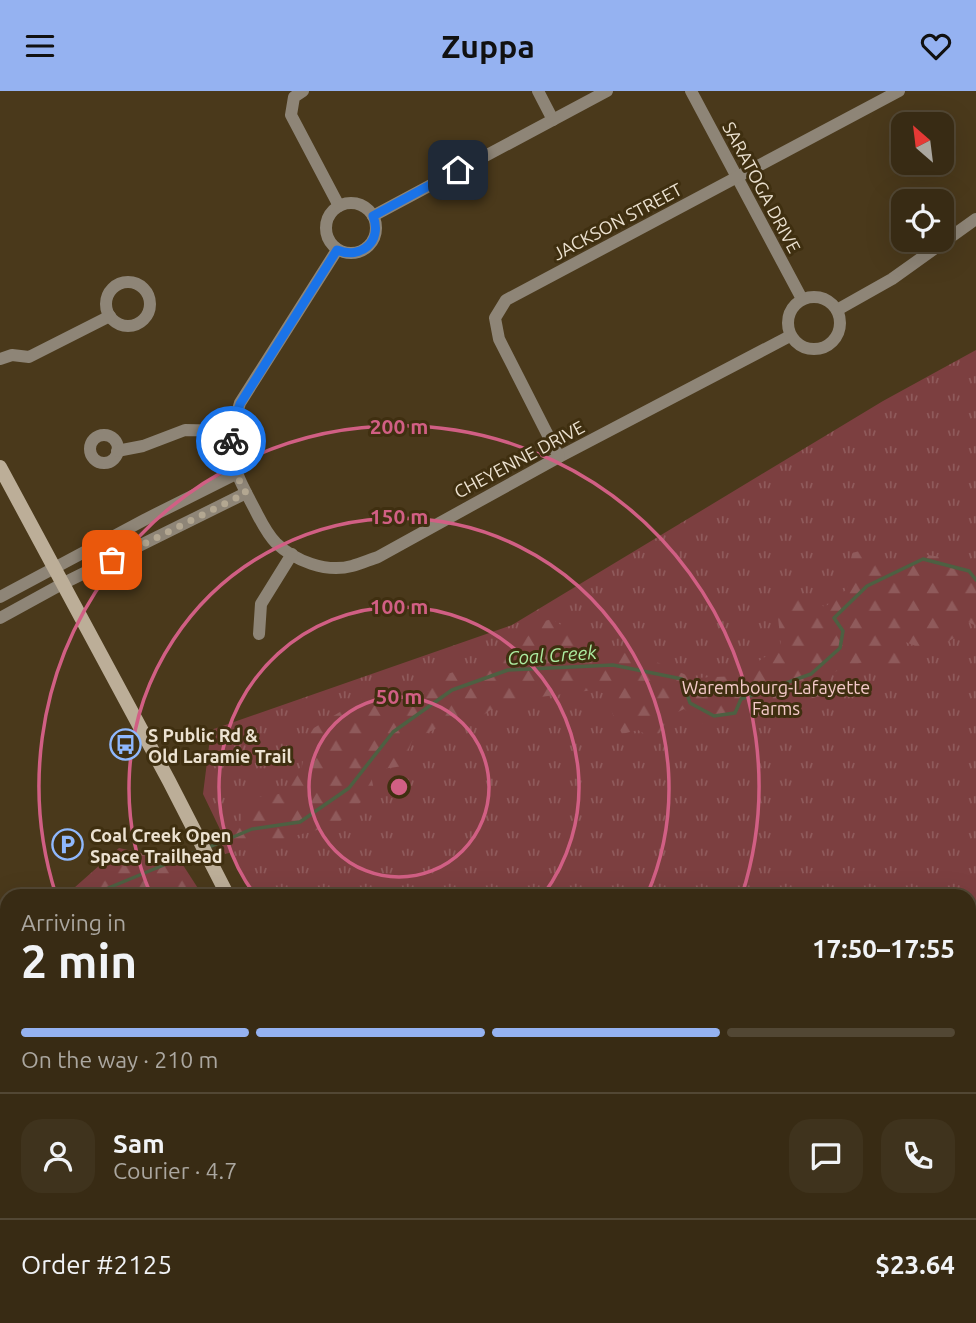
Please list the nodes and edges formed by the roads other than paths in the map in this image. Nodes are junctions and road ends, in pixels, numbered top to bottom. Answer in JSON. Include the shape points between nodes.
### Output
{"nodes":[{"id":1,"x":303,"y":91,"type":"edge"},
{"id":2,"x":538,"y":91,"type":"edge"},
{"id":3,"x":607,"y":91,"type":"edge"},
{"id":4,"x":691,"y":91,"type":"edge"},
{"id":5,"x":899,"y":91,"type":"edge"},
{"id":6,"x":553,"y":120,"type":"junction"},
{"id":7,"x":737,"y":176,"type":"junction"},
{"id":8,"x":339,"y":206,"type":"junction"},
{"id":9,"x":373,"y":216,"type":"junction"},
{"id":10,"x":976,"y":219,"type":"edge"},
{"id":11,"x":337,"y":250,"type":"junction"},
{"id":12,"x":802,"y":299,"type":"junction"},
{"id":13,"x":837,"y":310,"type":"junction"},
{"id":14,"x":110,"y":316,"type":"dead end"},
{"id":15,"x":790,"y":336,"type":"junction"},
{"id":16,"x":0,"y":359,"type":"edge"},
{"id":17,"x":231,"y":431,"type":"junction"},
{"id":18,"x":117,"y":451,"type":"dead end"},
{"id":19,"x":559,"y":457,"type":"junction"},
{"id":20,"x":0,"y":467,"type":"edge"},
{"id":21,"x":236,"y":474,"type":"junction"},
{"id":22,"x":246,"y":493,"type":"junction"},
{"id":23,"x":292,"y":554,"type":"junction"},
{"id":24,"x":53,"y":568,"type":"junction"},
{"id":25,"x":62,"y":585,"type":"junction"},
{"id":26,"x":0,"y":597,"type":"edge"},
{"id":27,"x":0,"y":618,"type":"edge"},
{"id":28,"x":259,"y":634,"type":"dead end"},
{"id":29,"x":225,"y":889,"type":"edge"}],
"edges":[{"from":1,"to":8,"type":"street","via":[[294,97],[291,115]]},
{"from":2,"to":6,"type":"street"},
{"from":3,"to":6,"type":"street"},
{"from":4,"to":7,"type":"street","name":"SARATOGA DRIVE"},
{"from":5,"to":7,"type":"street","name":"JACKSON STREET"},
{"from":6,"to":9,"type":"street"},
{"from":7,"to":12,"type":"street","name":"SARATOGA DRIVE"},
{"from":7,"to":19,"type":"street","name":"JACKSON STREET","via":[[506,300],[495,318],[499,339]]},
{"from":8,"to":9,"type":"street","via":[[362,205]]},
{"from":8,"to":11,"type":"street","via":[[326,224],[328,239]]},
{"from":9,"to":11,"type":"street","via":[[375,237],[366,249],[353,254]]},
{"from":10,"to":13,"type":"street","via":[[892,279]]},
{"from":11,"to":17,"type":"street","via":[[240,404]]},
{"from":12,"to":13,"type":"street","via":[[818,297]]},
{"from":12,"to":15,"type":"street","via":[[788,315]]},
{"from":13,"to":15,"type":"street","via":[[839,332],[830,344],[808,349]]},
{"from":14,"to":16,"type":"street","via":[[30,357]]},
{"from":15,"to":19,"type":"street","name":"CHEYENNE DRIVE"},
{"from":17,"to":18,"type":"street","via":[[185,430]]},
{"from":17,"to":21,"type":"street","name":"CHEYENNE DRIVE"},
{"from":19,"to":23,"type":"street","name":"CHEYENNE DRIVE","via":[[377,557],[350,567],[314,565]]},
{"from":20,"to":24,"type":"street"},
{"from":21,"to":22,"type":"street","name":"CHEYENNE DRIVE"},
{"from":21,"to":24,"type":"street"},
{"from":22,"to":23,"type":"street","name":"CHEYENNE DRIVE","via":[[276,543]]},
{"from":22,"to":25,"type":"street"},
{"from":23,"to":28,"type":"street","via":[[261,604]]},
{"from":24,"to":25,"type":"street"},
{"from":24,"to":26,"type":"street"},
{"from":25,"to":27,"type":"street"},
{"from":25,"to":29,"type":"street"}]}
